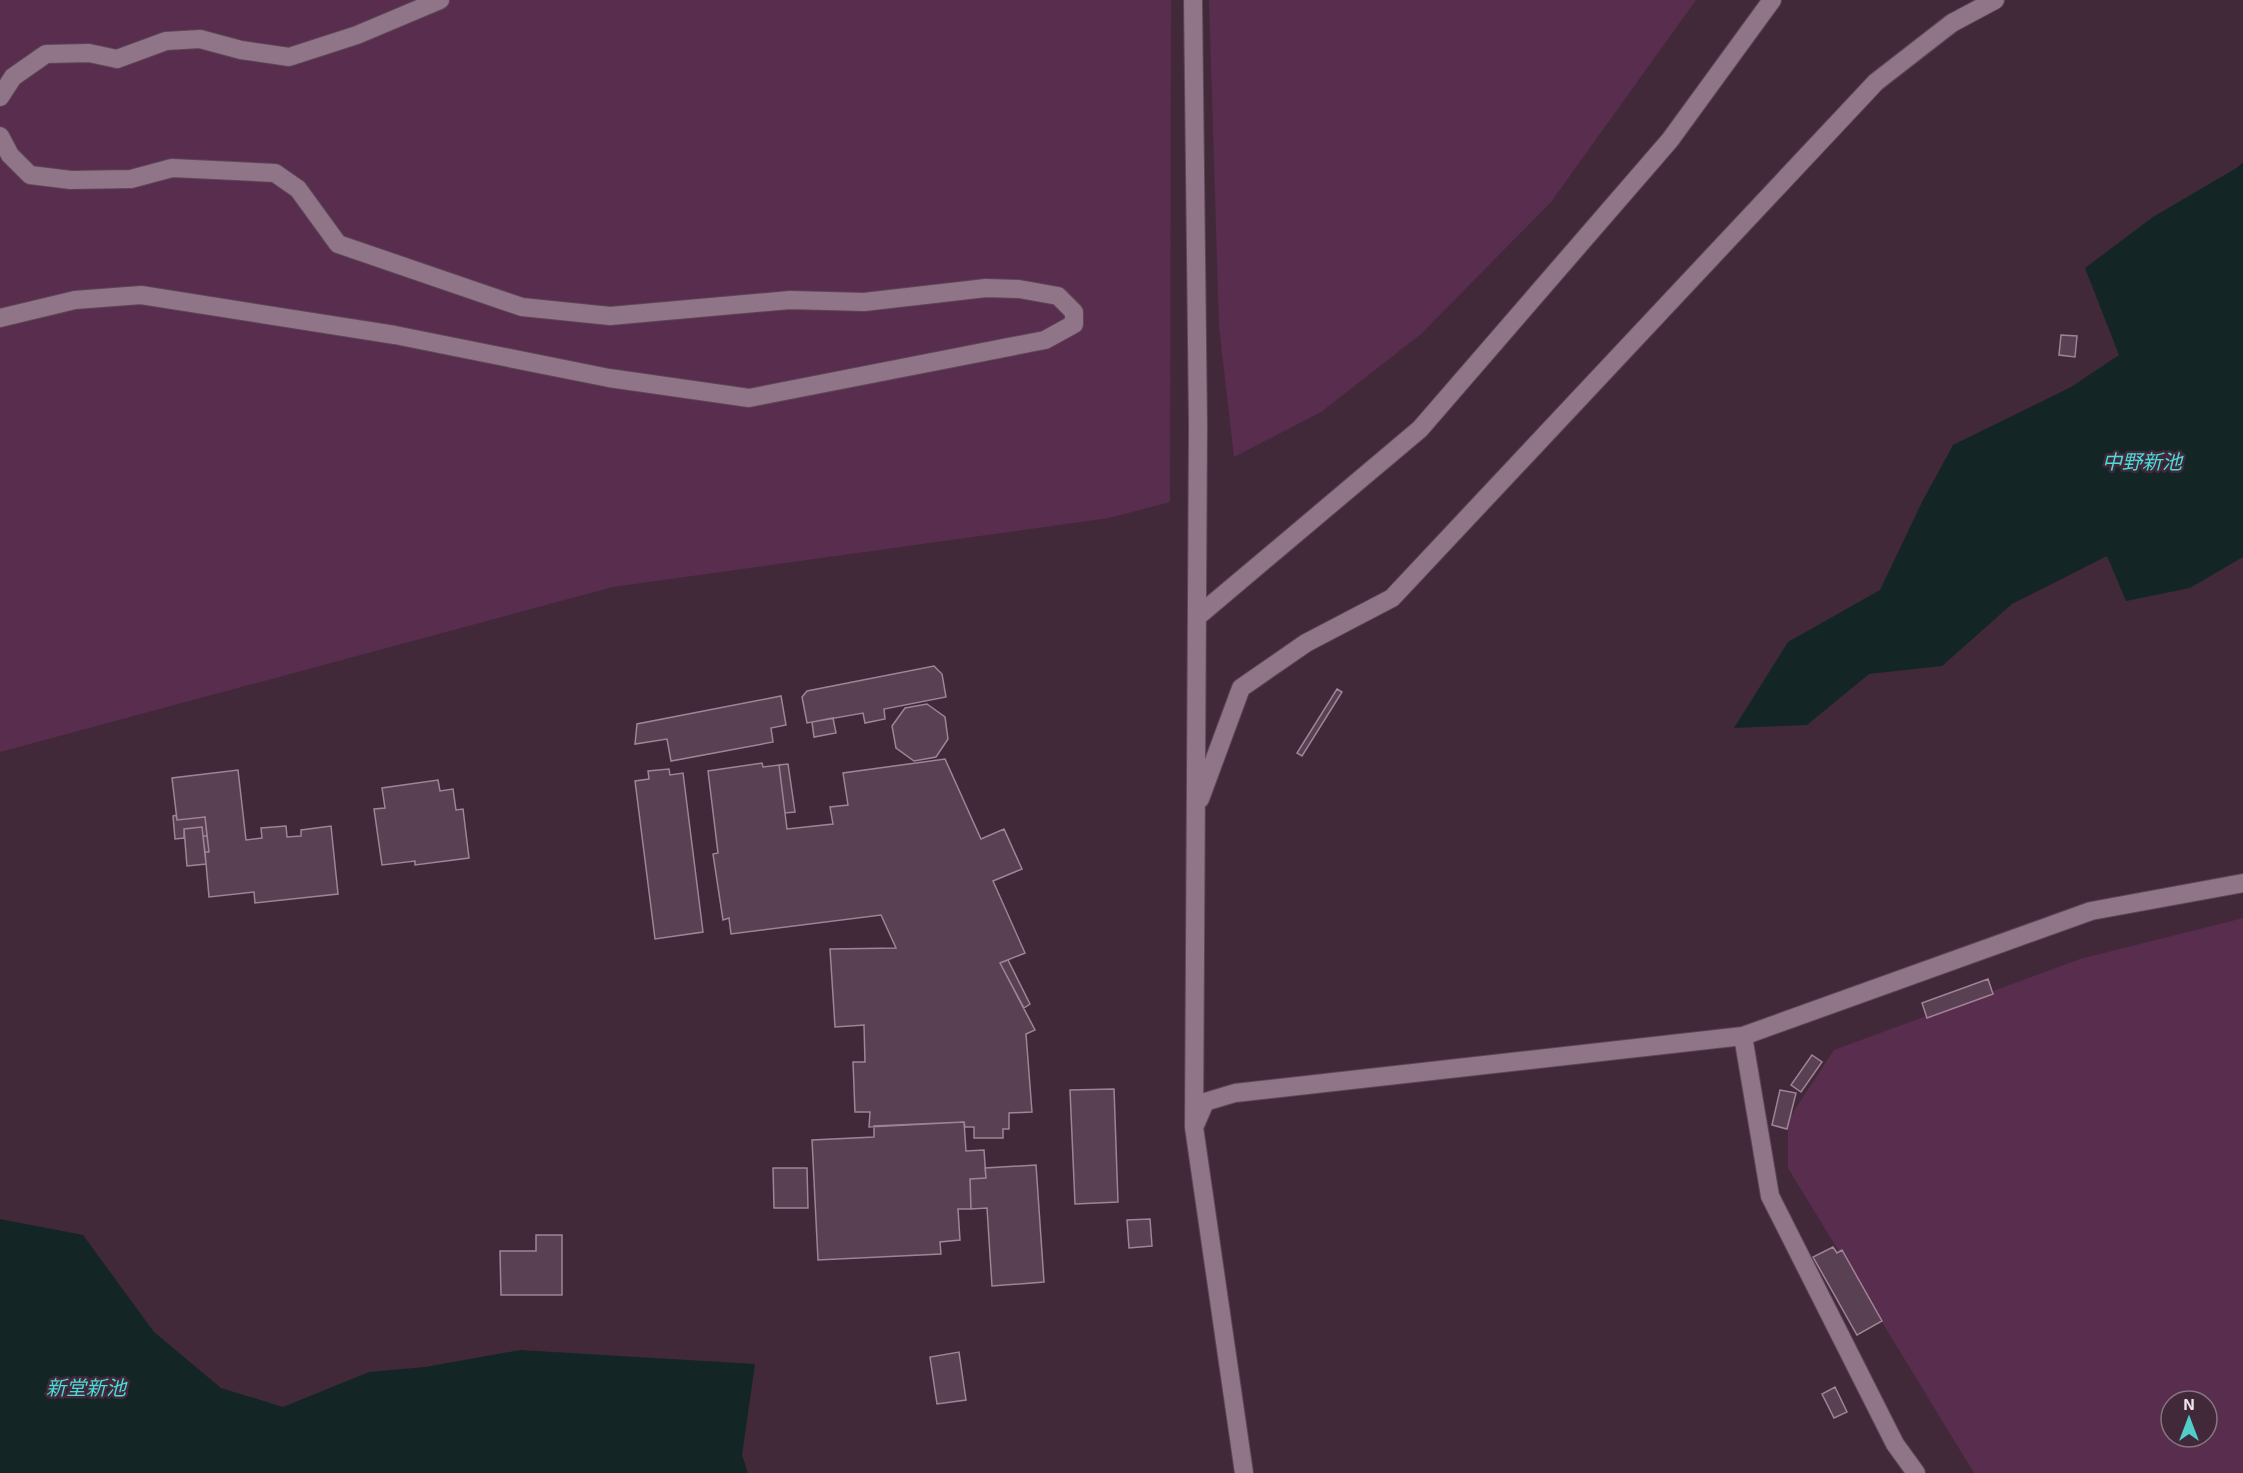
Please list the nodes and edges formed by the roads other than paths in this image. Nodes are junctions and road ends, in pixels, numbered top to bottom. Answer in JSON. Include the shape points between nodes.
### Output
{"nodes":[{"id":1,"x":440,"y":0,"type":"edge"},
{"id":2,"x":1193,"y":0,"type":"edge"},
{"id":3,"x":1772,"y":0,"type":"edge"},
{"id":4,"x":1995,"y":0,"type":"edge"},
{"id":5,"x":0,"y":96,"type":"edge"},
{"id":6,"x":0,"y":136,"type":"edge"},
{"id":7,"x":0,"y":318,"type":"edge"},
{"id":8,"x":1197,"y":617,"type":"junction"},
{"id":9,"x":1196,"y":812,"type":"junction"},
{"id":10,"x":2243,"y":883,"type":"edge"},
{"id":11,"x":1743,"y":1036,"type":"junction"},
{"id":12,"x":1194,"y":1127,"type":"junction"},
{"id":13,"x":1244,"y":1473,"type":"edge"},
{"id":14,"x":1916,"y":1473,"type":"edge"}],
"edges":[{"from":1,"to":5,"type":"lane","via":[[289,57],[200,39],[166,41],[117,59],[89,53],[46,54],[14,77]]},
{"from":2,"to":8,"type":"lane"},
{"from":3,"to":8,"type":"lane","via":[[1670,140],[1420,429]]},
{"from":4,"to":9,"type":"lane","via":[[1952,23],[1876,82],[1392,598],[1306,643],[1242,688]]},
{"from":6,"to":7,"type":"lane","via":[[10,155],[30,175],[71,180],[131,178],[172,168],[275,173],[298,189],[338,244],[522,307],[610,316],[790,300],[864,302],[986,288],[1019,289],[1058,296],[1074,312],[1074,324],[1045,340],[749,398],[609,378],[395,335],[141,295],[75,300]]},
{"from":8,"to":9,"type":"lane"},
{"from":9,"to":12,"type":"lane"},
{"from":10,"to":11,"type":"lane","via":[[2091,911]]},
{"from":11,"to":12,"type":"lane","via":[[1235,1093],[1205,1102]]},
{"from":11,"to":14,"type":"lane","via":[[1770,1196],[1895,1444]]},
{"from":12,"to":13,"type":"lane"}]}
